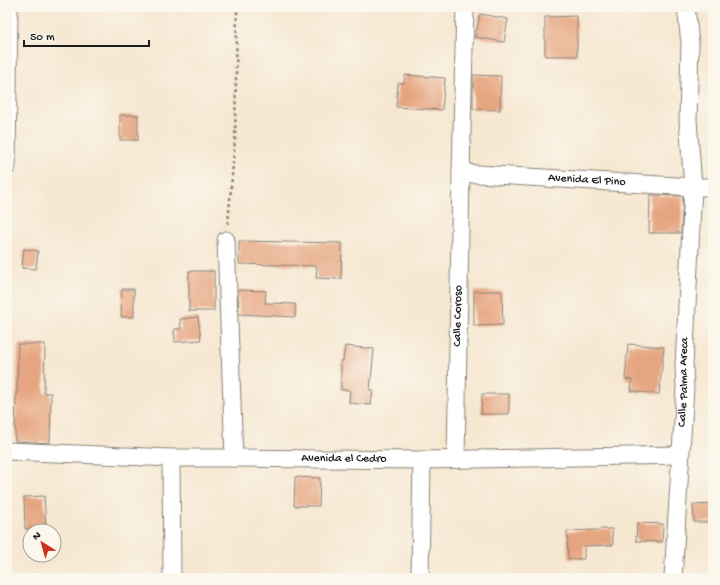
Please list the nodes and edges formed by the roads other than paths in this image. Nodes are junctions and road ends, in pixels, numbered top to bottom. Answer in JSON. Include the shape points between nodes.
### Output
{"nodes":[{"id":1,"x":9,"y":7,"type":"edge"},
{"id":2,"x":465,"y":7,"type":"edge"},
{"id":3,"x":686,"y":7,"type":"edge"},
{"id":4,"x":7,"y":166,"type":"edge"},
{"id":5,"x":461,"y":173,"type":"junction"},
{"id":6,"x":693,"y":187,"type":"junction"},
{"id":7,"x":713,"y":187,"type":"edge"},
{"id":8,"x":226,"y":240,"type":"road end"},
{"id":9,"x":7,"y":451,"type":"edge"},
{"id":10,"x":680,"y":455,"type":"junction"},
{"id":11,"x":171,"y":458,"type":"junction"},
{"id":12,"x":234,"y":458,"type":"junction"},
{"id":13,"x":456,"y":459,"type":"junction"},
{"id":14,"x":422,"y":460,"type":"junction"},
{"id":15,"x":172,"y":578,"type":"edge"},
{"id":16,"x":420,"y":578,"type":"edge"},
{"id":17,"x":673,"y":578,"type":"edge"}],
"edges":[{"from":1,"to":4,"type":"street"},
{"from":2,"to":5,"type":"street","name":"Calle Coroso"},
{"from":3,"to":6,"type":"street","name":"Calle Palma Areca","via":[[690,43],[688,120]]},
{"from":5,"to":6,"type":"street","name":"Avenida El Pino"},
{"from":5,"to":13,"type":"street","name":"Calle Coroso"},
{"from":6,"to":7,"type":"street","name":"Avenida El Pino"},
{"from":6,"to":10,"type":"street","name":"Calle Palma Areca"},
{"from":8,"to":12,"type":"street"},
{"from":9,"to":11,"type":"street","name":"Avenida el Cedro"},
{"from":10,"to":13,"type":"street","name":"Avenida el Cedro"},
{"from":10,"to":17,"type":"street","name":"Calle Palma Areca"},
{"from":11,"to":12,"type":"street","name":"Avenida el Cedro"},
{"from":11,"to":15,"type":"street"},
{"from":12,"to":14,"type":"street","name":"Avenida el Cedro"},
{"from":13,"to":14,"type":"street","name":"Avenida el Cedro"},
{"from":14,"to":16,"type":"street"}]}
